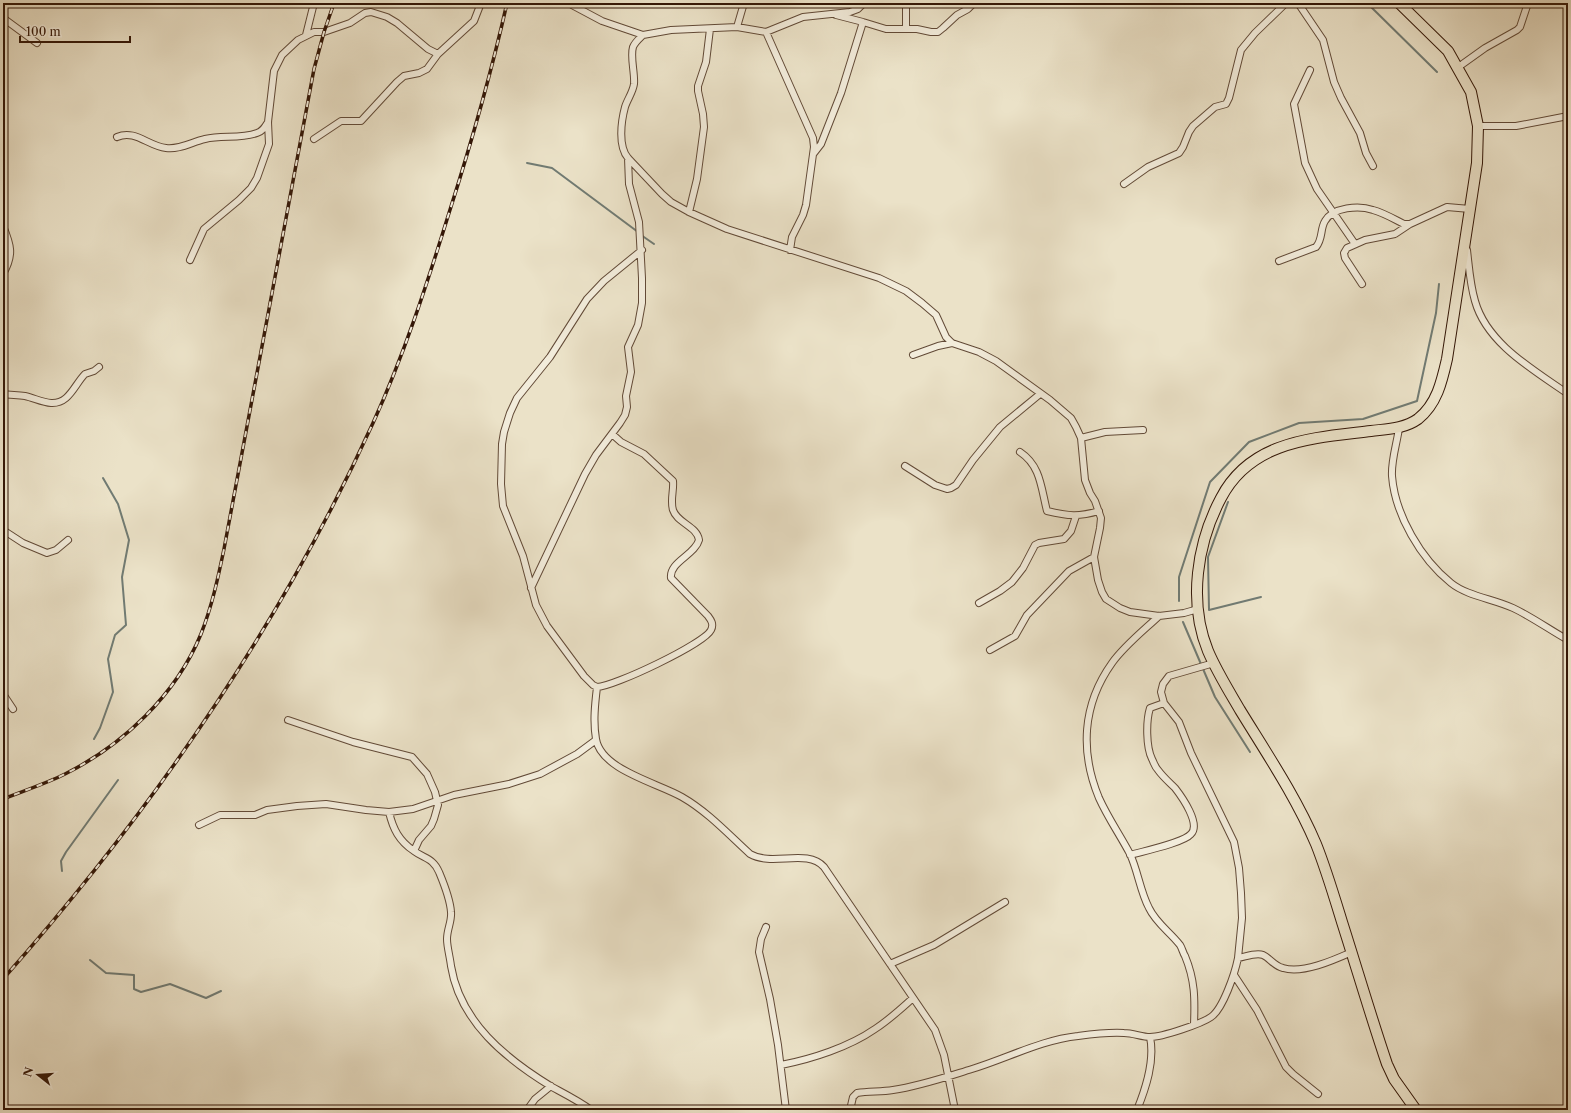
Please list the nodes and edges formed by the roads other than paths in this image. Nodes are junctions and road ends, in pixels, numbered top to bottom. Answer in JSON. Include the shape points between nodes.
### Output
{"nodes":[{"id":1,"x":314,"y":3,"type":"edge"},
{"id":2,"x":481,"y":3,"type":"edge"},
{"id":3,"x":744,"y":3,"type":"edge"},
{"id":4,"x":864,"y":3,"type":"edge"},
{"id":5,"x":906,"y":3,"type":"edge"},
{"id":6,"x":974,"y":3,"type":"edge"},
{"id":7,"x":1286,"y":3,"type":"edge"},
{"id":8,"x":1298,"y":3,"type":"edge"},
{"id":9,"x":1399,"y":3,"type":"edge"},
{"id":10,"x":1528,"y":3,"type":"edge"},
{"id":11,"x":572,"y":5,"type":"dead end"},
{"id":12,"x":830,"y":14,"type":"junction"},
{"id":13,"x":3,"y":18,"type":"edge"},
{"id":14,"x":863,"y":22,"type":"junction"},
{"id":15,"x":736,"y":27,"type":"junction"},
{"id":16,"x":710,"y":29,"type":"junction"},
{"id":17,"x":906,"y":29,"type":"junction"},
{"id":18,"x":766,"y":32,"type":"junction"},
{"id":19,"x":306,"y":35,"type":"junction"},
{"id":20,"x":643,"y":35,"type":"junction"},
{"id":21,"x":36,"y":43,"type":"dead end"},
{"id":22,"x":438,"y":54,"type":"junction"},
{"id":23,"x":1457,"y":68,"type":"junction"},
{"id":24,"x":1310,"y":70,"type":"dead end"},
{"id":25,"x":1568,"y":116,"type":"edge"},
{"id":26,"x":268,"y":122,"type":"junction"},
{"id":27,"x":1478,"y":126,"type":"junction"},
{"id":28,"x":117,"y":137,"type":"dead end"},
{"id":29,"x":314,"y":139,"type":"dead end"},
{"id":30,"x":814,"y":152,"type":"junction"},
{"id":31,"x":628,"y":158,"type":"junction"},
{"id":32,"x":1373,"y":166,"type":"dead end"},
{"id":33,"x":1124,"y":184,"type":"dead end"},
{"id":34,"x":1470,"y":208,"type":"junction"},
{"id":35,"x":689,"y":212,"type":"junction"},
{"id":36,"x":1333,"y":213,"type":"junction"},
{"id":37,"x":1410,"y":224,"type":"junction"},
{"id":38,"x":3,"y":226,"type":"edge"},
{"id":39,"x":1465,"y":240,"type":"junction"},
{"id":40,"x":1356,"y":244,"type":"junction"},
{"id":41,"x":642,"y":250,"type":"junction"},
{"id":42,"x":790,"y":250,"type":"junction"},
{"id":43,"x":190,"y":260,"type":"dead end"},
{"id":44,"x":1280,"y":261,"type":"dead end"},
{"id":45,"x":3,"y":274,"type":"edge"},
{"id":46,"x":1362,"y":284,"type":"dead end"},
{"id":47,"x":952,"y":343,"type":"junction"},
{"id":48,"x":913,"y":355,"type":"dead end"},
{"id":49,"x":99,"y":367,"type":"dead end"},
{"id":50,"x":3,"y":394,"type":"edge"},
{"id":51,"x":1040,"y":394,"type":"junction"},
{"id":52,"x":1568,"y":394,"type":"edge"},
{"id":53,"x":1399,"y":428,"type":"junction"},
{"id":54,"x":1143,"y":430,"type":"dead end"},
{"id":55,"x":612,"y":434,"type":"junction"},
{"id":56,"x":1080,"y":438,"type":"junction"},
{"id":57,"x":1020,"y":452,"type":"dead end"},
{"id":58,"x":905,"y":466,"type":"dead end"},
{"id":59,"x":1100,"y":512,"type":"junction"},
{"id":60,"x":1076,"y":516,"type":"junction"},
{"id":61,"x":3,"y":530,"type":"edge"},
{"id":62,"x":68,"y":540,"type":"dead end"},
{"id":63,"x":1094,"y":557,"type":"junction"},
{"id":64,"x":531,"y":588,"type":"junction"},
{"id":65,"x":979,"y":603,"type":"dead end"},
{"id":66,"x":1198,"y":609,"type":"junction"},
{"id":67,"x":1159,"y":616,"type":"junction"},
{"id":68,"x":1568,"y":640,"type":"edge"},
{"id":69,"x":990,"y":650,"type":"dead end"},
{"id":70,"x":1214,"y":663,"type":"junction"},
{"id":71,"x":597,"y":687,"type":"junction"},
{"id":72,"x":3,"y":694,"type":"edge"},
{"id":73,"x":1164,"y":703,"type":"junction"},
{"id":74,"x":13,"y":709,"type":"dead end"},
{"id":75,"x":288,"y":720,"type":"dead end"},
{"id":76,"x":596,"y":740,"type":"junction"},
{"id":77,"x":438,"y":800,"type":"junction"},
{"id":78,"x":390,"y":812,"type":"junction"},
{"id":79,"x":199,"y":826,"type":"dead end"},
{"id":80,"x":414,"y":851,"type":"junction"},
{"id":81,"x":1130,"y":855,"type":"junction"},
{"id":82,"x":1005,"y":902,"type":"dead end"},
{"id":83,"x":766,"y":927,"type":"dead end"},
{"id":84,"x":1352,"y":952,"type":"junction"},
{"id":85,"x":1238,"y":958,"type":"junction"},
{"id":86,"x":890,"y":964,"type":"junction"},
{"id":87,"x":1234,"y":975,"type":"junction"},
{"id":88,"x":913,"y":998,"type":"junction"},
{"id":89,"x":1194,"y":1024,"type":"junction"},
{"id":90,"x":1150,"y":1037,"type":"junction"},
{"id":91,"x":781,"y":1065,"type":"junction"},
{"id":92,"x":948,"y":1076,"type":"junction"},
{"id":93,"x":552,"y":1086,"type":"junction"},
{"id":94,"x":1318,"y":1094,"type":"dead end"},
{"id":95,"x":527,"y":1110,"type":"edge"},
{"id":96,"x":591,"y":1110,"type":"edge"},
{"id":97,"x":786,"y":1110,"type":"edge"},
{"id":98,"x":850,"y":1110,"type":"edge"},
{"id":99,"x":955,"y":1110,"type":"edge"},
{"id":100,"x":1137,"y":1110,"type":"edge"},
{"id":101,"x":1416,"y":1110,"type":"edge"}],
"edges":[{"from":1,"to":19,"type":"street"},
{"from":2,"to":22,"type":"street","via":[[474,21]]},
{"from":3,"to":15,"type":"street"},
{"from":4,"to":12,"type":"street","via":[[850,12]]},
{"from":5,"to":17,"type":"street"},
{"from":6,"to":17,"type":"street","via":[[938,32],[917,28]]},
{"from":7,"to":33,"type":"street","via":[[1241,50],[1226,104],[1211,110],[1193,126],[1179,153],[1148,167]]},
{"from":8,"to":32,"type":"street","via":[[1323,40],[1334,82]]},
{"from":9,"to":23,"type":"main road","via":[[1448,51]]},
{"from":10,"to":23,"type":"street","via":[[1517,30]]},
{"from":11,"to":20,"type":"street","via":[[602,21]]},
{"from":12,"to":14,"type":"street"},
{"from":12,"to":18,"type":"street","via":[[798,18]]},
{"from":13,"to":21,"type":"street"},
{"from":14,"to":17,"type":"street","via":[[886,29]]},
{"from":14,"to":30,"type":"street","via":[[841,93],[821,144]]},
{"from":15,"to":16,"type":"street"},
{"from":15,"to":18,"type":"street"},
{"from":16,"to":20,"type":"street","via":[[671,30]]},
{"from":16,"to":35,"type":"street","via":[[706,62],[698,86],[704,127],[696,186]]},
{"from":18,"to":30,"type":"street","via":[[813,138]]},
{"from":19,"to":22,"type":"street","via":[[324,32],[371,12],[398,23],[428,49]]},
{"from":19,"to":26,"type":"street","via":[[279,60],[272,81]]},
{"from":20,"to":31,"type":"street","via":[[633,47],[634,85],[623,118],[622,148]]},
{"from":22,"to":29,"type":"street","via":[[423,72],[404,76],[397,82],[364,119],[341,120]]},
{"from":23,"to":27,"type":"main road","via":[[1471,92]]},
{"from":24,"to":36,"type":"street","via":[[1294,108],[1305,163],[1317,189]]},
{"from":25,"to":27,"type":"street","via":[[1516,126]]},
{"from":26,"to":28,"type":"street","via":[[261,131],[248,136],[205,139],[172,148],[154,145],[132,134]]},
{"from":26,"to":43,"type":"street","via":[[269,144],[257,178],[239,200],[204,229]]},
{"from":27,"to":34,"type":"main road","via":[[1477,163]]},
{"from":30,"to":42,"type":"street","via":[[806,205],[792,237]]},
{"from":31,"to":35,"type":"street","via":[[671,202]]},
{"from":31,"to":41,"type":"street","via":[[629,184],[639,222]]},
{"from":34,"to":37,"type":"street","via":[[1447,207]]},
{"from":34,"to":39,"type":"main road"},
{"from":35,"to":42,"type":"street"},
{"from":36,"to":37,"type":"street","via":[[1342,209],[1372,210],[1404,224]]},
{"from":36,"to":40,"type":"street"},
{"from":36,"to":44,"type":"street","via":[[1324,222],[1320,242],[1316,247]]},
{"from":37,"to":40,"type":"street","via":[[1395,234]]},
{"from":38,"to":45,"type":"street","via":[[11,258]]},
{"from":39,"to":52,"type":"street","via":[[1475,302],[1484,322],[1505,348]]},
{"from":39,"to":53,"type":"main road","via":[[1440,389],[1430,407],[1418,419]]},
{"from":40,"to":46,"type":"street","via":[[1347,248],[1344,253]]},
{"from":41,"to":55,"type":"street","via":[[642,303],[638,325],[628,347],[630,372],[625,415]]},
{"from":41,"to":64,"type":"street","via":[[604,281],[587,299],[550,357],[517,398],[510,413],[502,444],[503,506],[523,556]]},
{"from":42,"to":47,"type":"street","via":[[879,278],[906,291],[936,315],[946,337]]},
{"from":47,"to":48,"type":"street"},
{"from":47,"to":51,"type":"street","via":[[996,361]]},
{"from":49,"to":50,"type":"street","via":[[85,374],[59,403]]},
{"from":51,"to":56,"type":"street","via":[[1071,418]]},
{"from":51,"to":58,"type":"street","via":[[1000,427],[956,485],[951,488],[935,485]]},
{"from":53,"to":66,"type":"main road","via":[[1288,445],[1254,460],[1239,472],[1226,488],[1217,506],[1201,553],[1197,584]]},
{"from":53,"to":68,"type":"street","via":[[1392,475],[1394,487],[1404,520],[1422,551],[1452,584],[1514,608]]},
{"from":54,"to":56,"type":"street","via":[[1105,432]]},
{"from":55,"to":64,"type":"street","via":[[585,474]]},
{"from":55,"to":71,"type":"street","via":[[621,442],[644,454],[673,481],[671,504],[675,514],[696,532],[699,540],[697,546],[676,566],[670,578],[708,616],[712,626],[706,636],[692,646],[633,675]]},
{"from":56,"to":59,"type":"street","via":[[1085,480]]},
{"from":57,"to":60,"type":"street","via":[[1038,472],[1047,511]]},
{"from":59,"to":60,"type":"street"},
{"from":59,"to":63,"type":"street","via":[[1100,528]]},
{"from":60,"to":65,"type":"street","via":[[1071,531],[1064,539],[1035,545],[1012,582]]},
{"from":61,"to":62,"type":"street","via":[[23,543],[47,553],[56,550]]},
{"from":63,"to":67,"type":"street","via":[[1098,580],[1106,599],[1130,612]]},
{"from":63,"to":69,"type":"street","via":[[1070,571],[1027,615],[1014,636]]},
{"from":64,"to":71,"type":"street","via":[[547,626],[584,676]]},
{"from":66,"to":67,"type":"street"},
{"from":66,"to":70,"type":"main road","via":[[1207,649]]},
{"from":67,"to":81,"type":"street","via":[[1112,663],[1092,700],[1086,734],[1087,761],[1092,780]]},
{"from":70,"to":73,"type":"street","via":[[1169,676],[1161,688]]},
{"from":70,"to":84,"type":"main road","via":[[1310,832]]},
{"from":71,"to":76,"type":"street","via":[[594,716]]},
{"from":72,"to":74,"type":"street"},
{"from":73,"to":81,"type":"street","via":[[1150,708],[1148,713],[1151,757],[1157,770],[1176,790],[1187,807],[1195,825],[1194,831],[1183,840]]},
{"from":73,"to":85,"type":"street","via":[[1179,722],[1191,753],[1234,842],[1239,868],[1242,918]]},
{"from":75,"to":77,"type":"street","via":[[353,742],[412,757],[426,774]]},
{"from":76,"to":77,"type":"street","via":[[577,754],[540,774],[509,784]]},
{"from":76,"to":86,"type":"street","via":[[607,758],[617,767],[694,804],[750,854],[769,859],[810,858],[819,861]]},
{"from":77,"to":78,"type":"street","via":[[412,809]]},
{"from":77,"to":80,"type":"street","via":[[431,826],[418,840]]},
{"from":78,"to":79,"type":"street","via":[[326,804],[297,806],[267,810],[255,816],[220,815]]},
{"from":78,"to":80,"type":"street","via":[[396,834]]},
{"from":80,"to":93,"type":"street","via":[[436,865],[450,902],[451,919],[447,940],[453,975],[471,1017],[516,1063]]},
{"from":81,"to":89,"type":"street","via":[[1148,908],[1157,922],[1180,945],[1191,971],[1194,986]]},
{"from":82,"to":86,"type":"street","via":[[934,945]]},
{"from":83,"to":91,"type":"street","via":[[759,952]]},
{"from":84,"to":85,"type":"street","via":[[1306,969],[1291,970],[1279,967],[1263,955]]},
{"from":84,"to":101,"type":"main road","via":[[1387,1064],[1394,1079]]},
{"from":85,"to":87,"type":"street"},
{"from":86,"to":88,"type":"street"},
{"from":87,"to":89,"type":"street","via":[[1217,1012],[1210,1018]]},
{"from":87,"to":94,"type":"street","via":[[1257,1010],[1286,1067]]},
{"from":88,"to":91,"type":"street","via":[[865,1036],[812,1058]]},
{"from":88,"to":92,"type":"street","via":[[935,1030]]},
{"from":89,"to":90,"type":"street","via":[[1169,1034]]},
{"from":90,"to":92,"type":"street","via":[[1122,1033],[1059,1039]]},
{"from":90,"to":100,"type":"street","via":[[1151,1061]]},
{"from":91,"to":97,"type":"street"},
{"from":92,"to":98,"type":"street","via":[[892,1091],[857,1093],[853,1097]]},
{"from":92,"to":99,"type":"street"},
{"from":93,"to":95,"type":"street","via":[[535,1099]]},
{"from":93,"to":96,"type":"street"}]}
